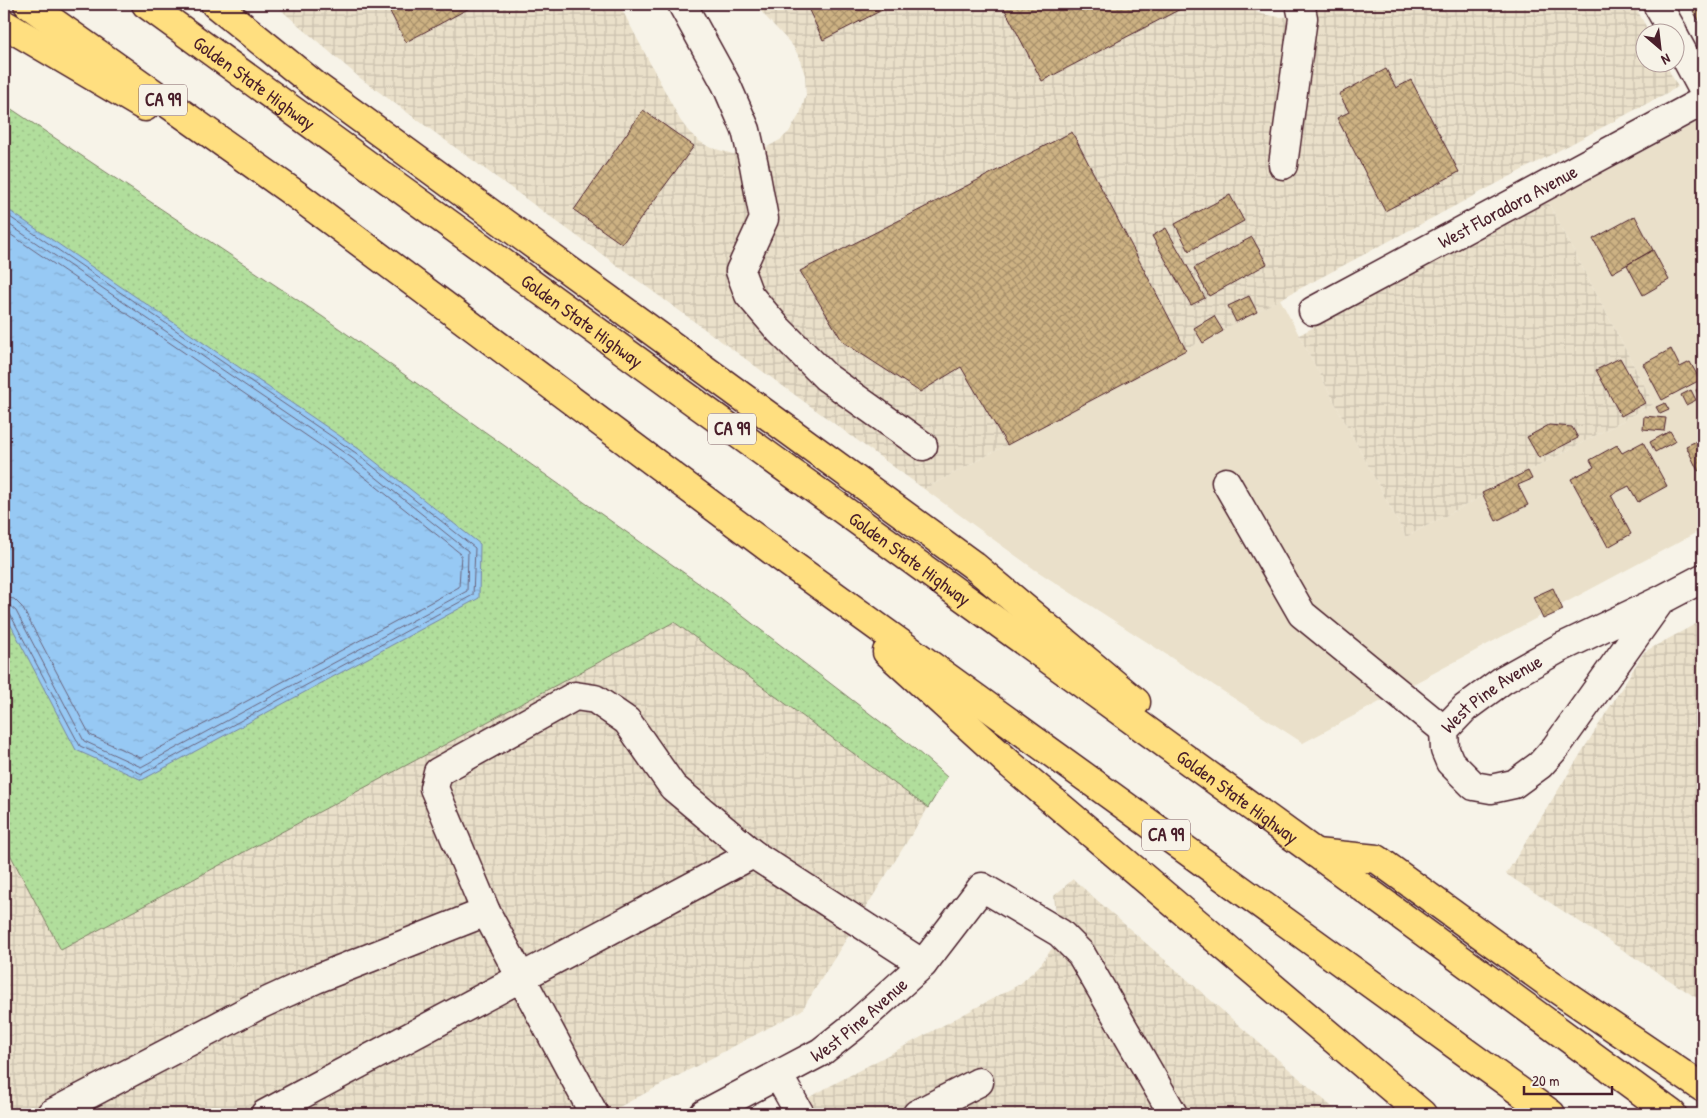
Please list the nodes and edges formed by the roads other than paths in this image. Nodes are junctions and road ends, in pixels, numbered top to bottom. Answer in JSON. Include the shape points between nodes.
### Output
{"nodes":[{"id":1,"x":28,"y":4,"type":"edge"},
{"id":2,"x":146,"y":4,"type":"edge"},
{"id":3,"x":215,"y":4,"type":"edge"},
{"id":4,"x":1300,"y":4,"type":"edge"},
{"id":5,"x":1658,"y":4,"type":"edge"},
{"id":6,"x":691,"y":7,"type":"edge"},
{"id":7,"x":1668,"y":22,"type":"edge"},
{"id":8,"x":4,"y":24,"type":"edge"},
{"id":9,"x":1684,"y":53,"type":"edge"},
{"id":10,"x":1703,"y":90,"type":"edge"},
{"id":11,"x":1703,"y":101,"type":"edge"},
{"id":12,"x":1283,"y":166,"type":"dead end"},
{"id":13,"x":298,"y":196,"type":"junction"},
{"id":14,"x":1313,"y":312,"type":"dead end"},
{"id":15,"x":924,"y":446,"type":"dead end"},
{"id":16,"x":1226,"y":482,"type":"dead end"},
{"id":17,"x":781,"y":558,"type":"junction"},
{"id":18,"x":1703,"y":578,"type":"edge"},
{"id":19,"x":1661,"y":600,"type":"junction"},
{"id":20,"x":1444,"y":730,"type":"junction"},
{"id":21,"x":753,"y":854,"type":"junction"},
{"id":22,"x":1317,"y":854,"type":"junction"},
{"id":23,"x":486,"y":912,"type":"junction"},
{"id":24,"x":923,"y":964,"type":"junction"},
{"id":25,"x":521,"y":977,"type":"junction"},
{"id":26,"x":778,"y":1075,"type":"junction"},
{"id":27,"x":979,"y":1082,"type":"dead end"},
{"id":28,"x":1703,"y":1088,"type":"edge"},
{"id":29,"x":721,"y":1110,"type":"edge"},
{"id":30,"x":51,"y":1114,"type":"edge"},
{"id":31,"x":265,"y":1114,"type":"edge"},
{"id":32,"x":594,"y":1114,"type":"edge"},
{"id":33,"x":800,"y":1114,"type":"edge"},
{"id":34,"x":917,"y":1114,"type":"edge"},
{"id":35,"x":1173,"y":1114,"type":"edge"},
{"id":36,"x":1422,"y":1114,"type":"edge"},
{"id":37,"x":1551,"y":1114,"type":"edge"},
{"id":38,"x":1672,"y":1114,"type":"edge"}],
"edges":[{"from":1,"to":13,"type":"highway","number":"CA 99"},
{"from":2,"to":22,"type":"highway","name":"Golden State Highway","number":"CA 99"},
{"from":3,"to":22,"type":"highway","via":[[316,86],[974,565]]},
{"from":4,"to":12,"type":"street","via":[[1303,18]]},
{"from":5,"to":7,"type":"street"},
{"from":6,"to":15,"type":"street","via":[[746,130],[762,200],[764,219],[740,271],[748,295],[826,377]]},
{"from":8,"to":13,"type":"highway"},
{"from":9,"to":10,"type":"street"},
{"from":11,"to":14,"type":"street","name":"West Floradora Avenue"},
{"from":13,"to":17,"type":"highway","number":"CA 99"},
{"from":16,"to":20,"type":"street","via":[[1302,614]]},
{"from":17,"to":36,"type":"highway","via":[[1011,765]]},
{"from":17,"to":37,"type":"highway","number":"CA 99"},
{"from":18,"to":19,"type":"street","name":"West Pine Avenue"},
{"from":19,"to":20,"type":"street","name":"West Pine Avenue","via":[[1560,648],[1503,680],[1465,708]]},
{"from":19,"to":20,"type":"street","name":"West Pine Avenue","via":[[1556,748],[1514,784],[1491,789],[1474,786],[1450,762],[1445,750]]},
{"from":21,"to":23,"type":"street","via":[[673,787],[626,721],[595,699],[575,696],[438,772],[434,788]]},
{"from":21,"to":24,"type":"street"},
{"from":21,"to":25,"type":"street"},
{"from":22,"to":28,"type":"highway","via":[[1377,859],[1545,981]]},
{"from":22,"to":38,"type":"highway","name":"Golden State Highway","number":"CA 99"},
{"from":23,"to":25,"type":"street"},
{"from":23,"to":30,"type":"street","via":[[316,979]]},
{"from":24,"to":26,"type":"street","name":"West Pine Avenue","via":[[821,1052]]},
{"from":24,"to":35,"type":"street","name":"West Pine Avenue","via":[[982,887],[1060,933],[1081,954]]},
{"from":25,"to":31,"type":"street"},
{"from":25,"to":32,"type":"street"},
{"from":26,"to":29,"type":"street","name":"West Pine Avenue"},
{"from":26,"to":33,"type":"street"},
{"from":27,"to":34,"type":"street"}]}
